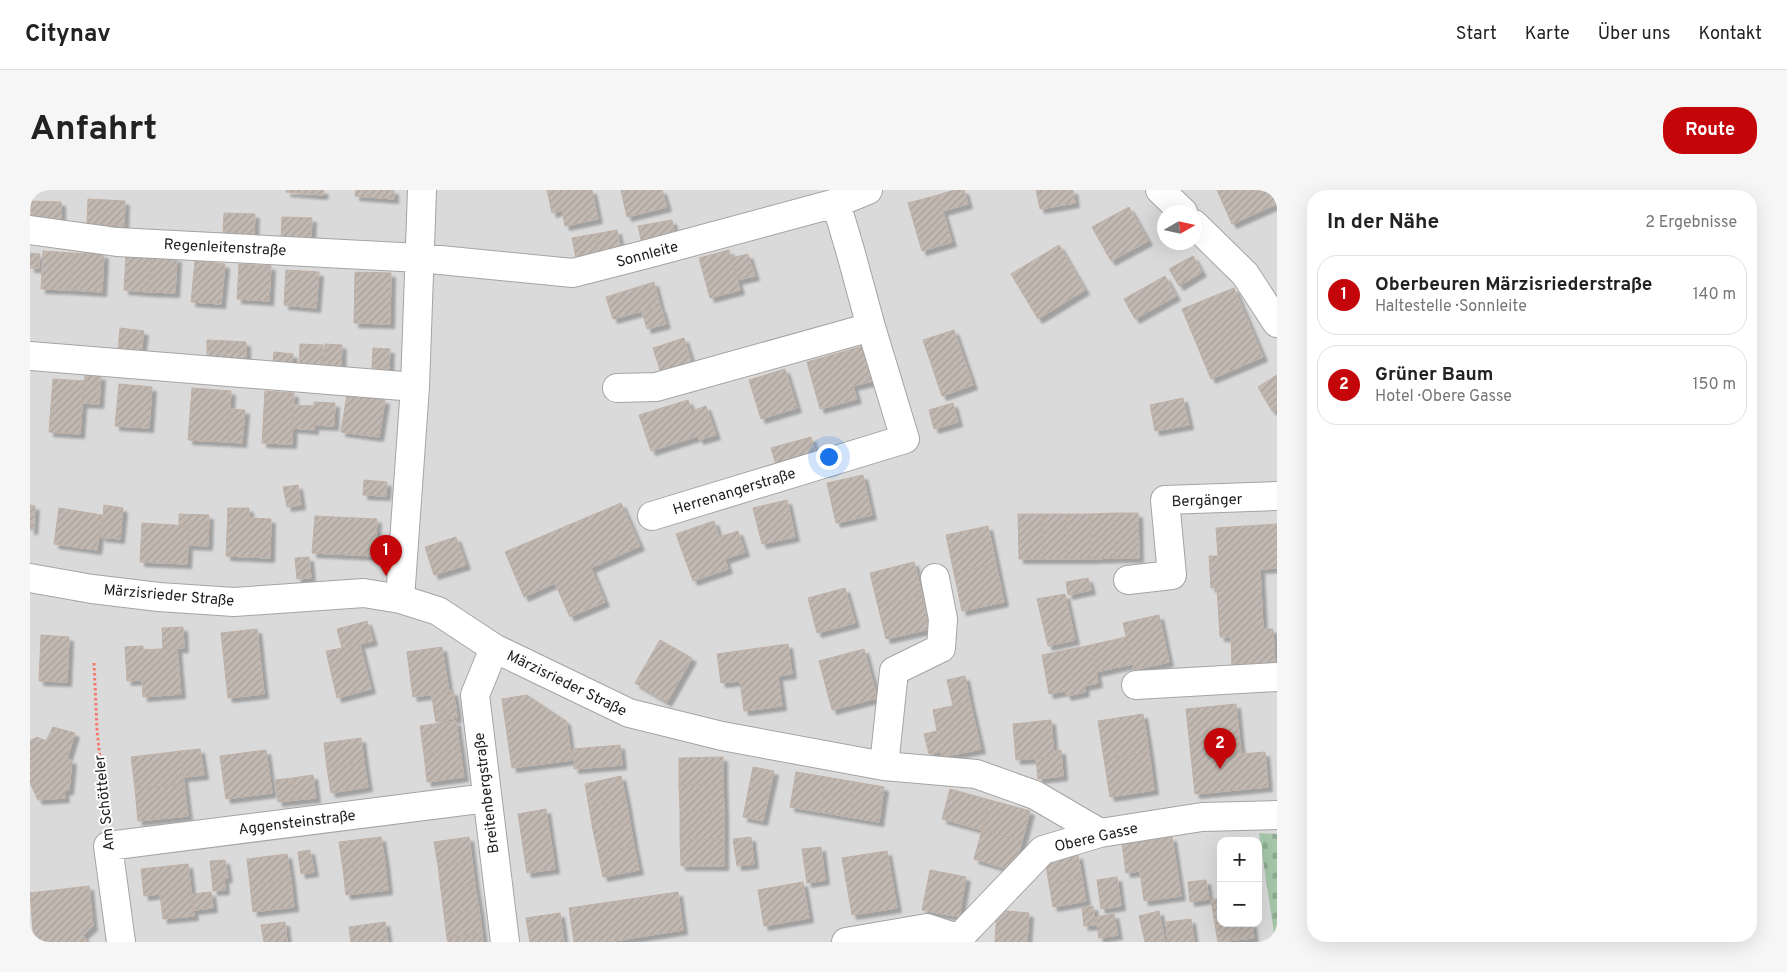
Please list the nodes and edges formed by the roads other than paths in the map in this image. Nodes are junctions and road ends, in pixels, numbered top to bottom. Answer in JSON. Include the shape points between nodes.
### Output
{"nodes":[{"id":1,"x":422,"y":190,"type":"edge"},
{"id":2,"x":868,"y":190,"type":"edge"},
{"id":3,"x":1160,"y":190,"type":"edge"},
{"id":4,"x":836,"y":203,"type":"junction"},
{"id":5,"x":1176,"y":205,"type":"edge"},
{"id":6,"x":30,"y":230,"type":"edge"},
{"id":7,"x":1202,"y":232,"type":"edge"},
{"id":8,"x":420,"y":258,"type":"junction"},
{"id":9,"x":1277,"y":323,"type":"edge"},
{"id":10,"x":871,"y":327,"type":"junction"},
{"id":11,"x":30,"y":356,"type":"edge"},
{"id":12,"x":415,"y":387,"type":"junction"},
{"id":13,"x":617,"y":388,"type":"dead end"},
{"id":14,"x":1277,"y":496,"type":"edge"},
{"id":15,"x":652,"y":516,"type":"dead end"},
{"id":16,"x":30,"y":578,"type":"edge"},
{"id":17,"x":935,"y":578,"type":"dead end"},
{"id":18,"x":1128,"y":580,"type":"dead end"},
{"id":19,"x":400,"y":599,"type":"junction"},
{"id":20,"x":494,"y":648,"type":"junction"},
{"id":21,"x":1277,"y":677,"type":"edge"},
{"id":22,"x":1136,"y":685,"type":"dead end"},
{"id":23,"x":884,"y":766,"type":"junction"},
{"id":24,"x":487,"y":798,"type":"junction"},
{"id":25,"x":1277,"y":815,"type":"edge"},
{"id":26,"x":1100,"y":833,"type":"junction"},
{"id":27,"x":108,"y":846,"type":"joint"},
{"id":28,"x":956,"y":940,"type":"edge"},
{"id":29,"x":121,"y":942,"type":"edge"},
{"id":30,"x":505,"y":942,"type":"edge"},
{"id":31,"x":846,"y":942,"type":"edge"}],
"edges":[{"from":1,"to":8,"type":"street"},
{"from":2,"to":4,"type":"street","name":"Sonnleite"},
{"from":3,"to":5,"type":"street"},
{"from":4,"to":8,"type":"street","name":"Sonnleite","via":[[573,273]]},
{"from":4,"to":10,"type":"street","name":"Herrenangerstraße"},
{"from":6,"to":8,"type":"street","name":"Regenleitenstraße","via":[[116,242]]},
{"from":7,"to":9,"type":"street","via":[[1245,274]]},
{"from":8,"to":12,"type":"street"},
{"from":10,"to":13,"type":"street","via":[[656,387]]},
{"from":10,"to":15,"type":"street","name":"Herrenangerstraße","via":[[906,439]]},
{"from":11,"to":12,"type":"street"},
{"from":12,"to":19,"type":"street"},
{"from":14,"to":18,"type":"street","name":"Bergänger","via":[[1165,500],[1172,575]]},
{"from":16,"to":19,"type":"street","name":"Märzisrieder Straße","via":[[149,596],[234,602],[364,593]]},
{"from":17,"to":23,"type":"street","via":[[943,619],[941,648],[894,672]]},
{"from":19,"to":20,"type":"street","name":"Märzisrieder Straße","via":[[438,611]]},
{"from":20,"to":23,"type":"street","name":"Märzisrieder Straße","via":[[629,713],[722,736]]},
{"from":20,"to":24,"type":"street","name":"Breitenbergstraße","via":[[475,695]]},
{"from":21,"to":22,"type":"street"},
{"from":23,"to":26,"type":"street","name":"Märzisrieder Straße","via":[[976,774],[1035,795]]},
{"from":24,"to":27,"type":"street","name":"Aggensteinstraße"},
{"from":24,"to":30,"type":"street","name":"Breitenbergstraße"},
{"from":25,"to":26,"type":"street","name":"Obere Gasse","via":[[1202,817]]},
{"from":26,"to":28,"type":"street","name":"Obere Gasse","via":[[1043,850]]},
{"from":27,"to":29,"type":"street","name":"Am Schötteler"},
{"from":28,"to":31,"type":"street","via":[[927,928]]}]}
